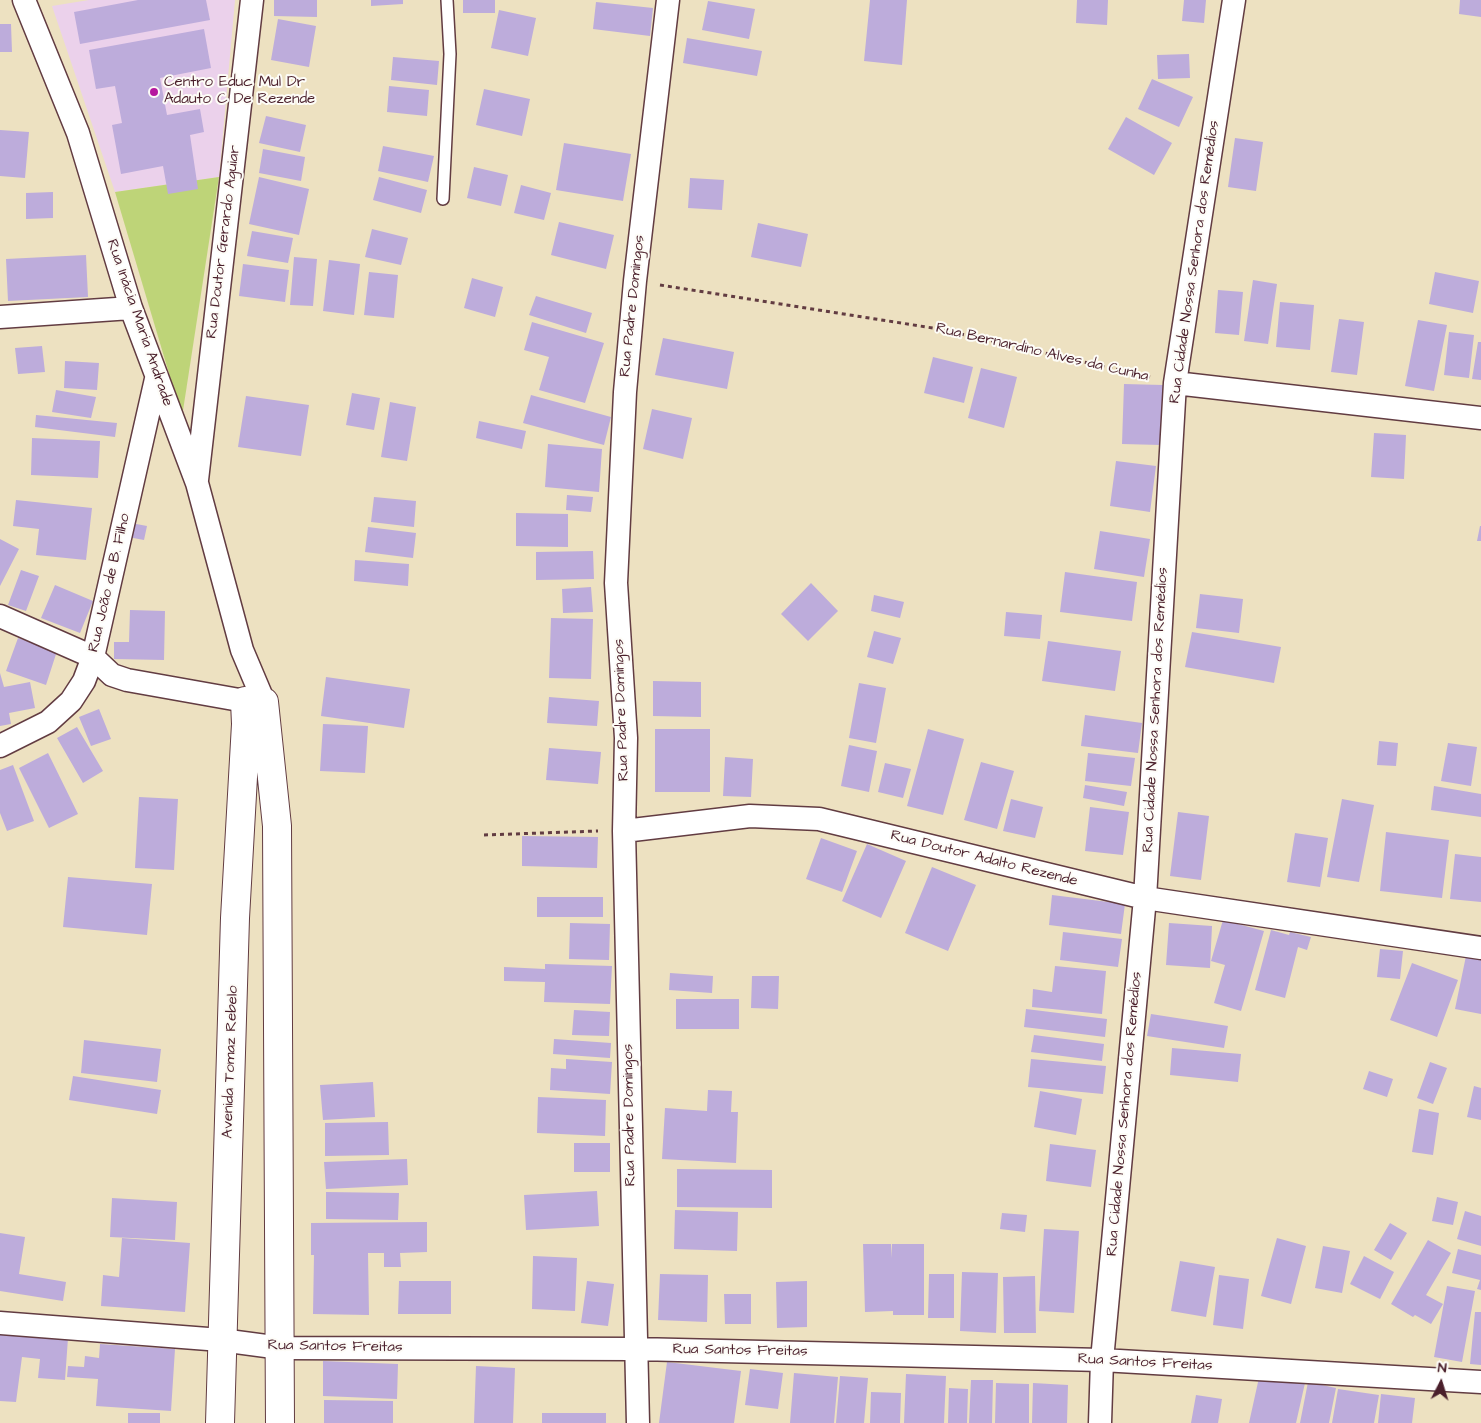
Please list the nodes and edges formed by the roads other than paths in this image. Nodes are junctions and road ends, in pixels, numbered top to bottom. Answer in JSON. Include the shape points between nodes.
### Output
{"nodes":[{"id":1,"x":24,"y":0,"type":"edge"},
{"id":2,"x":252,"y":0,"type":"edge"},
{"id":3,"x":448,"y":0,"type":"edge"},
{"id":4,"x":668,"y":0,"type":"edge"},
{"id":5,"x":1234,"y":0,"type":"edge"},
{"id":6,"x":443,"y":199,"type":"dead end"},
{"id":7,"x":131,"y":308,"type":"junction"},
{"id":8,"x":0,"y":317,"type":"edge"},
{"id":9,"x":156,"y":378,"type":"junction"},
{"id":10,"x":1175,"y":383,"type":"junction"},
{"id":11,"x":1481,"y":418,"type":"edge"},
{"id":12,"x":196,"y":483,"type":"junction"},
{"id":13,"x":0,"y":616,"type":"edge"},
{"id":14,"x":93,"y":657,"type":"junction"},
{"id":15,"x":254,"y":702,"type":"junction"},
{"id":16,"x":0,"y":746,"type":"edge"},
{"id":17,"x":624,"y":831,"type":"junction"},
{"id":18,"x":1145,"y":898,"type":"junction"},
{"id":19,"x":1481,"y":948,"type":"edge"},
{"id":20,"x":0,"y":1323,"type":"edge"},
{"id":21,"x":222,"y":1340,"type":"junction"},
{"id":22,"x":281,"y":1348,"type":"junction"},
{"id":23,"x":636,"y":1349,"type":"junction"},
{"id":24,"x":1102,"y":1360,"type":"junction"},
{"id":25,"x":1481,"y":1382,"type":"edge"},
{"id":26,"x":220,"y":1423,"type":"edge"},
{"id":27,"x":280,"y":1423,"type":"edge"},
{"id":28,"x":638,"y":1423,"type":"edge"},
{"id":29,"x":1100,"y":1423,"type":"edge"}],
"edges":[{"from":1,"to":7,"type":"street","name":"Rua Inácia Maria Andrade","via":[[78,134]]},
{"from":2,"to":12,"type":"street","name":"Rua Doutor Gerardo Aguiar"},
{"from":3,"to":6,"type":"lane","via":[[450,54]]},
{"from":4,"to":17,"type":"street","name":"Rua Padre Domingos","via":[[625,392],[616,583],[626,738]]},
{"from":5,"to":10,"type":"street","name":"Rua Cidade Nossa Senhora dos Remédios"},
{"from":7,"to":8,"type":"street"},
{"from":7,"to":9,"type":"street","name":"Rua Inácia Maria Andrade"},
{"from":9,"to":12,"type":"street","name":"Rua Inácia Maria Andrade"},
{"from":9,"to":14,"type":"street","name":"Rua João de B. Filho"},
{"from":10,"to":11,"type":"street"},
{"from":10,"to":18,"type":"street","name":"Rua Cidade Nossa Senhora dos Remédios"},
{"from":12,"to":15,"type":"street","name":"Rua Inácia Maria Andrade"},
{"from":13,"to":14,"type":"street"},
{"from":14,"to":15,"type":"street","via":[[112,675],[127,680]]},
{"from":14,"to":16,"type":"street","name":"Rua João de B. Filho","via":[[84,681],[71,701],[48,722]]},
{"from":15,"to":21,"type":"main road","name":"Avenida Tomaz Rebelo","via":[[246,724],[235,918]]},
{"from":15,"to":22,"type":"main road","via":[[277,826]]},
{"from":17,"to":18,"type":"street","name":"Rua Doutor Adalto Rezende","via":[[750,816],[819,819]]},
{"from":17,"to":23,"type":"street","name":"Rua Padre Domingos"},
{"from":18,"to":19,"type":"street","name":"Rua Doutor Adalto Rezende"},
{"from":18,"to":24,"type":"street","name":"Rua Cidade Nossa Senhora dos Remédios"},
{"from":20,"to":21,"type":"street","name":"Rua Santos Freitas"},
{"from":21,"to":22,"type":"street","name":"Rua Santos Freitas"},
{"from":21,"to":26,"type":"main road","name":"Avenida Tomaz Rebelo"},
{"from":22,"to":23,"type":"street","name":"Rua Santos Freitas"},
{"from":22,"to":27,"type":"main road"},
{"from":23,"to":24,"type":"street","name":"Rua Santos Freitas"},
{"from":23,"to":28,"type":"street","name":"Rua Padre Domingos"},
{"from":24,"to":25,"type":"street","name":"Rua Santos Freitas"},
{"from":24,"to":29,"type":"street","name":"Rua Cidade Nossa Senhora dos Remédios"}]}
